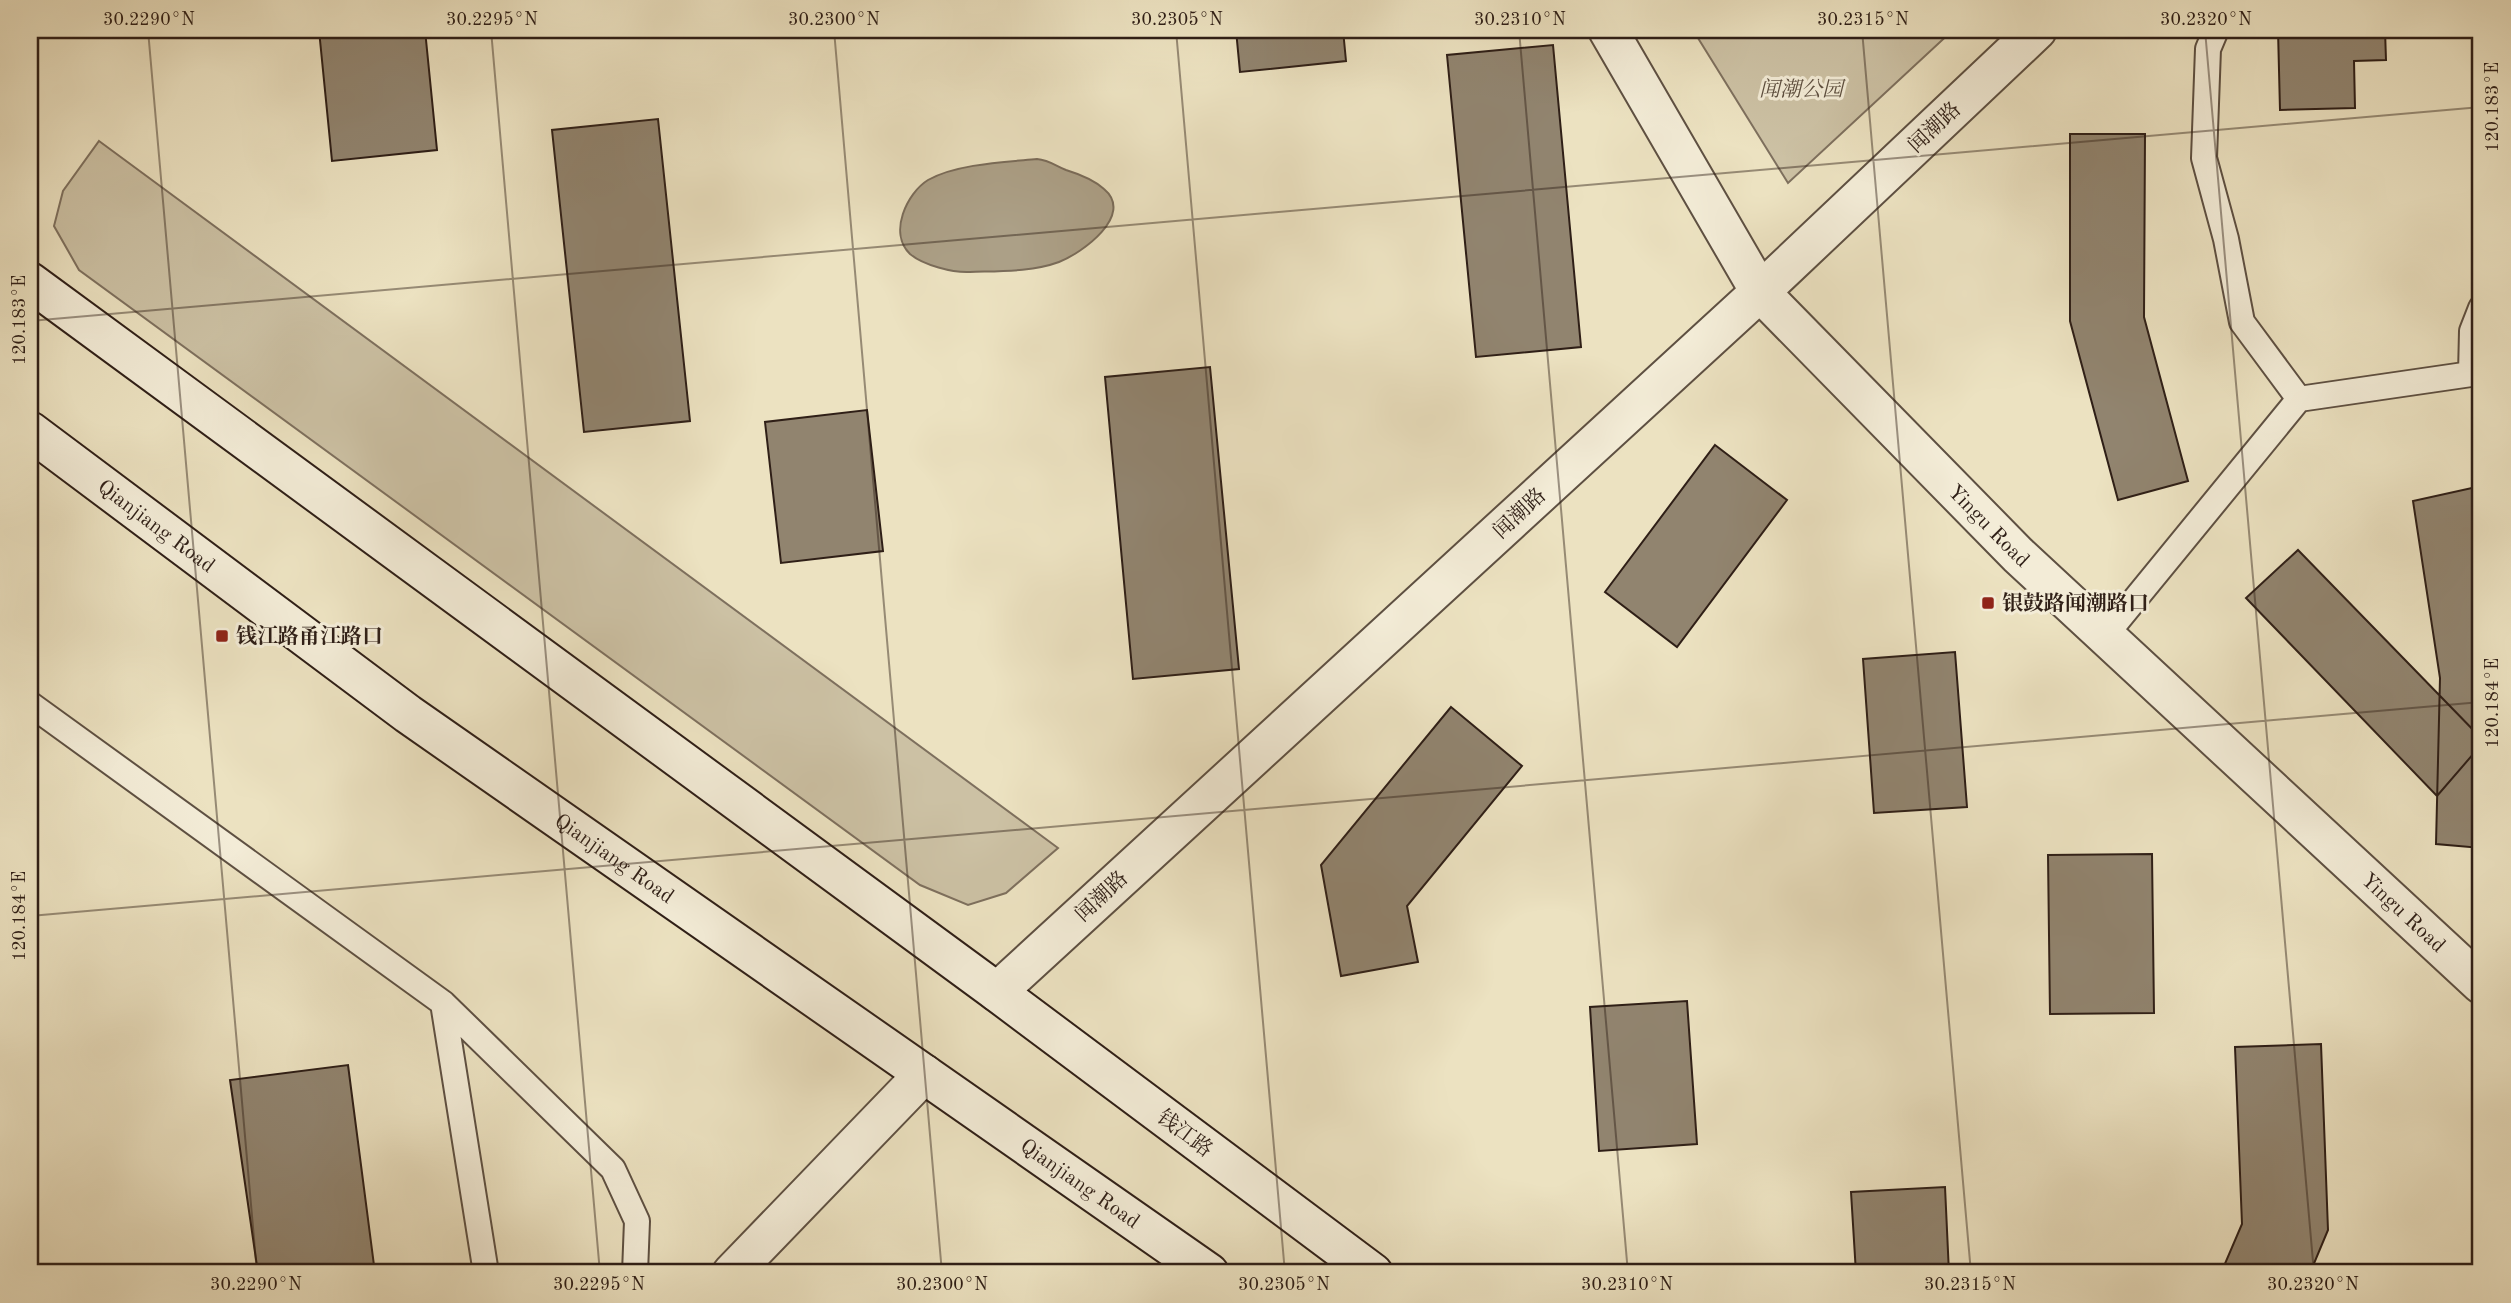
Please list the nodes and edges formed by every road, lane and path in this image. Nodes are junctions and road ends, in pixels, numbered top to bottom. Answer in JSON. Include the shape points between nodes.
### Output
{"nodes":[{"id":1,"x":1608,"y":30,"type":"edge"},
{"id":2,"x":2037,"y":30,"type":"edge"},
{"id":3,"x":2216,"y":30,"type":"edge"},
{"id":4,"x":30,"y":282,"type":"edge"},
{"id":5,"x":1760,"y":292,"type":"junction"},
{"id":6,"x":2481,"y":308,"type":"edge"},
{"id":7,"x":2299,"y":400,"type":"junction"},
{"id":8,"x":30,"y":431,"type":"edge"},
{"id":9,"x":2105,"y":635,"type":"junction"},
{"id":10,"x":30,"y":704,"type":"edge"},
{"id":11,"x":2481,"y":984,"type":"edge"},
{"id":12,"x":997,"y":992,"type":"junction"},
{"id":13,"x":443,"y":1003,"type":"junction"},
{"id":14,"x":924,"y":1074,"type":"junction"},
{"id":15,"x":486,"y":1273,"type":"edge"},
{"id":16,"x":635,"y":1273,"type":"edge"},
{"id":17,"x":732,"y":1273,"type":"edge"},
{"id":18,"x":1209,"y":1273,"type":"edge"},
{"id":19,"x":1373,"y":1273,"type":"edge"}],
"edges":[{"from":1,"to":5,"type":"main road","name":"Yingu Road"},
{"from":2,"to":5,"type":"main road","name":"闻潮路"},
{"from":3,"to":7,"type":"lane","via":[[2208,49],[2204,158],[2227,239],[2242,322]]},
{"from":4,"to":12,"type":"main road"},
{"from":5,"to":9,"type":"main road","name":"Yingu Road","via":[[2018,555]]},
{"from":5,"to":12,"type":"main road","name":"闻潮路"},
{"from":6,"to":7,"type":"lane","via":[[2472,331],[2471,374]]},
{"from":7,"to":9,"type":"lane"},
{"from":8,"to":14,"type":"main road","name":"Qianjiang Road","via":[[408,714]]},
{"from":9,"to":11,"type":"main road","name":"Yingu Road"},
{"from":10,"to":13,"type":"lane"},
{"from":12,"to":19,"type":"main road","name":"钱江路"},
{"from":13,"to":15,"type":"lane"},
{"from":13,"to":16,"type":"lane","via":[[613,1169],[637,1221]]},
{"from":14,"to":17,"type":"main road"},
{"from":14,"to":18,"type":"main road","name":"Qianjiang Road"}]}
